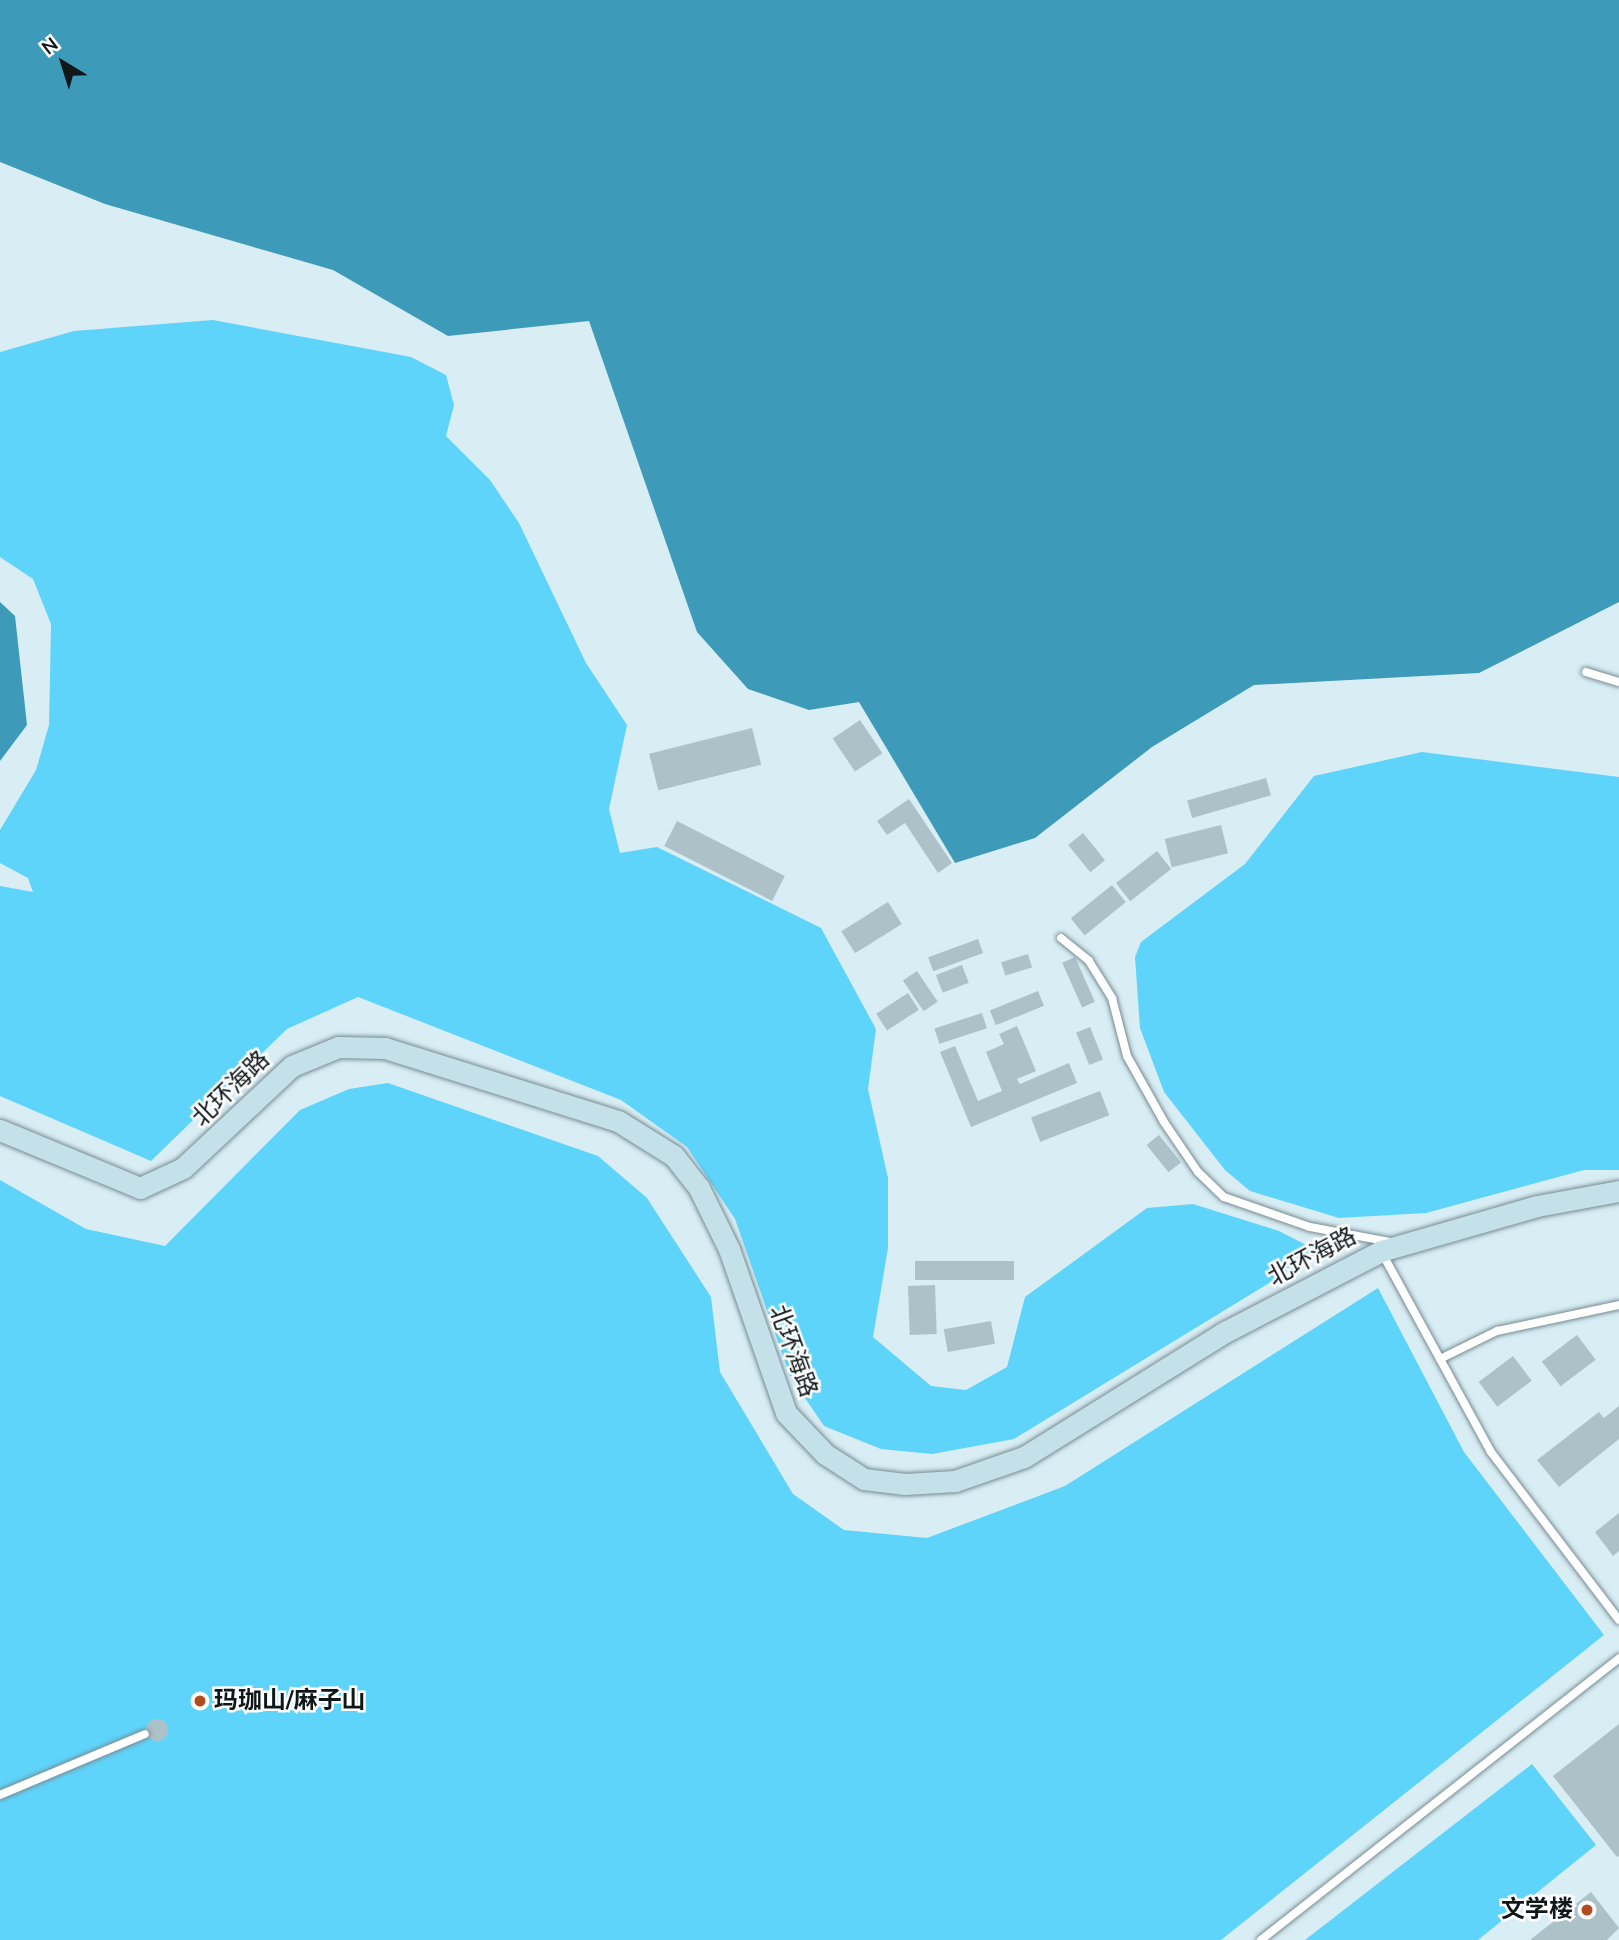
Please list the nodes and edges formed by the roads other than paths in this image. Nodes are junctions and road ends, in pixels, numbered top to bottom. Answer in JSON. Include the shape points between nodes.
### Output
{"nodes":[{"id":1,"x":1586,"y":672,"type":"dead end"},
{"id":2,"x":1619,"y":682,"type":"edge"},
{"id":3,"x":1061,"y":938,"type":"dead end"},
{"id":4,"x":0,"y":1130,"type":"edge"},
{"id":5,"x":1619,"y":1191,"type":"edge"},
{"id":6,"x":1404,"y":1245,"type":"junction"},
{"id":7,"x":1381,"y":1251,"type":"junction"},
{"id":8,"x":1619,"y":1305,"type":"edge"},
{"id":9,"x":1440,"y":1359,"type":"junction"},
{"id":10,"x":1619,"y":1620,"type":"edge"},
{"id":11,"x":1619,"y":1658,"type":"edge"},
{"id":12,"x":145,"y":1734,"type":"dead end"},
{"id":13,"x":0,"y":1795,"type":"edge"},
{"id":14,"x":1261,"y":1940,"type":"edge"}],
"edges":[{"from":1,"to":2,"type":"lane"},
{"from":3,"to":6,"type":"lane","via":[[1089,961],[1112,998],[1127,1056],[1158,1111],[1198,1172],[1224,1197],[1310,1227]]},
{"from":4,"to":7,"type":"main road","name":"北环海路","via":[[140,1188],[183,1168],[292,1066],[338,1047],[385,1048],[618,1121],[674,1156],[699,1188],[729,1249],[786,1413],[825,1454],[864,1479],[905,1484],[955,1481],[1024,1457],[1225,1332]]},
{"from":5,"to":6,"type":"main road","name":"北环海路","via":[[1537,1206]]},
{"from":6,"to":7,"type":"main road","name":"北环海路"},
{"from":7,"to":9,"type":"lane"},
{"from":8,"to":9,"type":"lane","via":[[1497,1331]]},
{"from":9,"to":10,"type":"lane","via":[[1491,1452]]},
{"from":11,"to":14,"type":"lane"},
{"from":12,"to":13,"type":"lane"}]}
